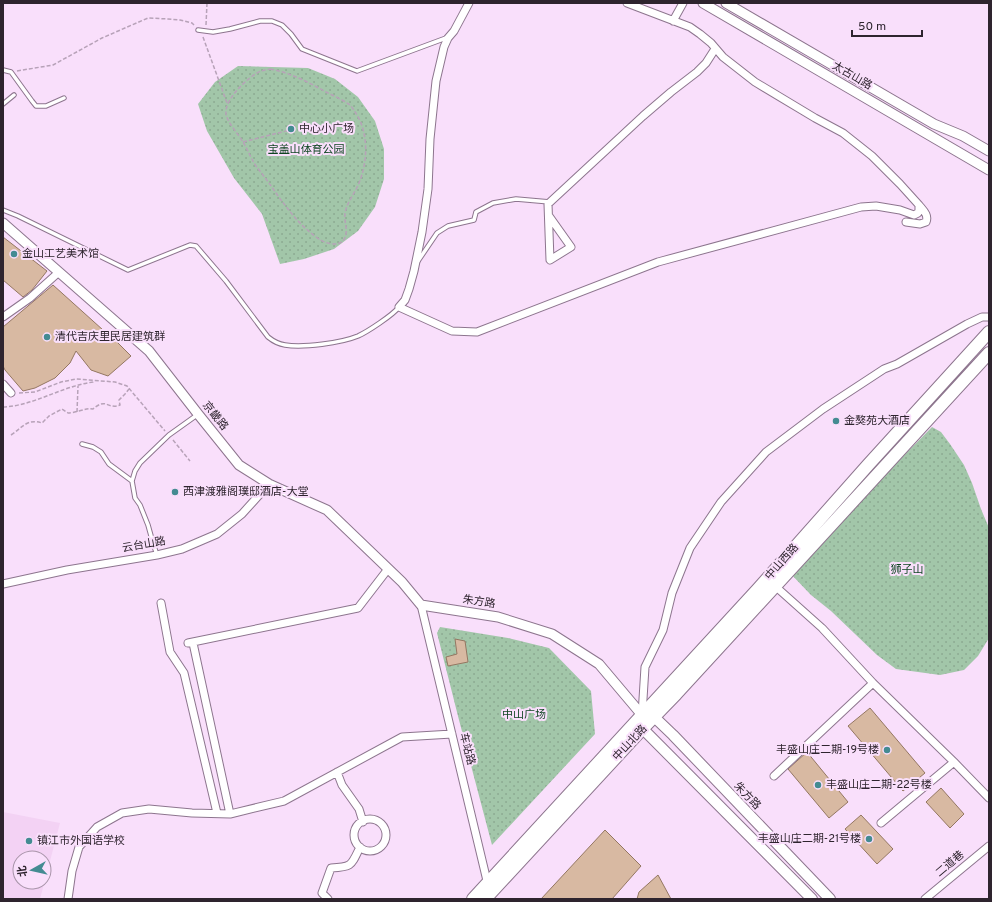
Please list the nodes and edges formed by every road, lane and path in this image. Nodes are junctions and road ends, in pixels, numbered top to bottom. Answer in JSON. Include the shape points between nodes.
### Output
{"nodes":[{"id":1,"x":207,"y":3,"type":"edge"},
{"id":2,"x":469,"y":3,"type":"edge"},
{"id":3,"x":627,"y":3,"type":"edge"},
{"id":4,"x":683,"y":3,"type":"edge"},
{"id":5,"x":703,"y":3,"type":"edge"},
{"id":6,"x":726,"y":3,"type":"edge"},
{"id":7,"x":673,"y":21,"type":"junction"},
{"id":8,"x":198,"y":30,"type":"junction"},
{"id":9,"x":206,"y":31,"type":"junction"},
{"id":10,"x":448,"y":38,"type":"junction"},
{"id":11,"x":715,"y":48,"type":"junction"},
{"id":12,"x":3,"y":70,"type":"edge"},
{"id":13,"x":11,"y":72,"type":"junction"},
{"id":14,"x":14,"y":95,"type":"dead end"},
{"id":15,"x":64,"y":98,"type":"dead end"},
{"id":16,"x":3,"y":104,"type":"edge"},
{"id":17,"x":227,"y":104,"type":"junction"},
{"id":18,"x":290,"y":130,"type":"dead end"},
{"id":19,"x":242,"y":142,"type":"junction"},
{"id":20,"x":989,"y":151,"type":"edge"},
{"id":21,"x":989,"y":170,"type":"edge"},
{"id":22,"x":550,"y":202,"type":"junction"},
{"id":23,"x":919,"y":205,"type":"junction"},
{"id":24,"x":3,"y":210,"type":"edge"},
{"id":25,"x":549,"y":216,"type":"junction"},
{"id":26,"x":906,"y":222,"type":"dead end"},
{"id":27,"x":3,"y":223,"type":"edge"},
{"id":28,"x":415,"y":265,"type":"junction"},
{"id":29,"x":59,"y":272,"type":"junction"},
{"id":30,"x":399,"y":307,"type":"junction"},
{"id":31,"x":3,"y":317,"type":"edge"},
{"id":32,"x":989,"y":317,"type":"edge"},
{"id":33,"x":989,"y":332,"type":"edge"},
{"id":34,"x":989,"y":353,"type":"edge"},
{"id":35,"x":95,"y":380,"type":"junction"},
{"id":36,"x":3,"y":384,"type":"edge"},
{"id":37,"x":78,"y":385,"type":"junction"},
{"id":38,"x":129,"y":388,"type":"junction"},
{"id":39,"x":11,"y":393,"type":"joint"},
{"id":40,"x":3,"y":407,"type":"edge"},
{"id":41,"x":77,"y":412,"type":"junction"},
{"id":42,"x":198,"y":414,"type":"junction"},
{"id":43,"x":11,"y":435,"type":"dead end"},
{"id":44,"x":169,"y":435,"type":"junction"},
{"id":45,"x":82,"y":444,"type":"dead end"},
{"id":46,"x":190,"y":461,"type":"dead end"},
{"id":47,"x":132,"y":481,"type":"junction"},
{"id":48,"x":269,"y":484,"type":"junction"},
{"id":49,"x":158,"y":555,"type":"junction"},
{"id":50,"x":388,"y":569,"type":"junction"},
{"id":51,"x":3,"y":584,"type":"edge"},
{"id":52,"x":775,"y":586,"type":"junction"},
{"id":53,"x":161,"y":603,"type":"dead end"},
{"id":54,"x":421,"y":605,"type":"junction"},
{"id":55,"x":873,"y":683,"type":"junction"},
{"id":56,"x":644,"y":718,"type":"junction"},
{"id":57,"x":452,"y":734,"type":"junction"},
{"id":58,"x":954,"y":762,"type":"junction"},
{"id":59,"x":337,"y":772,"type":"junction"},
{"id":60,"x":774,"y":776,"type":"dead end"},
{"id":61,"x":573,"y":789,"type":"joint"},
{"id":62,"x":989,"y":798,"type":"edge"},
{"id":63,"x":217,"y":813,"type":"junction"},
{"id":64,"x":230,"y":814,"type":"junction"},
{"id":65,"x":363,"y":822,"type":"junction"},
{"id":66,"x":881,"y":822,"type":"dead end"},
{"id":67,"x":989,"y":846,"type":"edge"},
{"id":68,"x":360,"y":847,"type":"junction"},
{"id":69,"x":488,"y":894,"type":"edge"},
{"id":70,"x":68,"y":899,"type":"edge"},
{"id":71,"x":328,"y":899,"type":"edge"},
{"id":72,"x":473,"y":899,"type":"edge"},
{"id":73,"x":812,"y":899,"type":"edge"},
{"id":74,"x":830,"y":899,"type":"edge"},
{"id":75,"x":925,"y":899,"type":"edge"}],
"edges":[{"from":1,"to":9,"type":"path"},
{"from":2,"to":10,"type":"street"},
{"from":3,"to":7,"type":"street"},
{"from":4,"to":7,"type":"street"},
{"from":5,"to":21,"type":"street","name":"太古山路"},
{"from":6,"to":20,"type":"street","name":"太古山路","via":[[934,124],[963,136]]},
{"from":7,"to":11,"type":"street","via":[[690,27]]},
{"from":8,"to":9,"type":"lane"},
{"from":8,"to":13,"type":"path","via":[[192,23],[148,18],[102,38],[54,66]]},
{"from":8,"to":17,"type":"path","via":[[202,33]]},
{"from":9,"to":10,"type":"lane","via":[[213,32],[260,21],[272,21],[282,25],[302,49],[357,71]]},
{"from":10,"to":28,"type":"street","via":[[436,81],[428,189]]},
{"from":11,"to":22,"type":"street","via":[[697,72],[643,116]]},
{"from":11,"to":23,"type":"street","via":[[755,82],[843,133],[872,156]]},
{"from":12,"to":13,"type":"lane"},
{"from":13,"to":15,"type":"lane","via":[[36,106],[46,106]]},
{"from":14,"to":16,"type":"lane"},
{"from":17,"to":19,"type":"path","via":[[226,114]]},
{"from":17,"to":19,"type":"path","via":[[247,80],[263,70],[270,69],[308,82],[351,106],[358,115],[363,129],[365,151],[359,182],[346,211],[345,239],[337,244],[329,244],[320,240],[297,221],[256,166]]},
{"from":18,"to":19,"type":"path"},
{"from":22,"to":25,"type":"street"},
{"from":22,"to":28,"type":"lane","via":[[516,199],[493,203],[476,212],[474,220],[448,226],[437,233]]},
{"from":23,"to":26,"type":"street","via":[[927,215],[926,222]]},
{"from":23,"to":30,"type":"street","via":[[918,213],[914,215],[876,206],[861,207],[658,262],[477,332],[452,331]]},
{"from":24,"to":30,"type":"lane","via":[[128,270],[190,245],[196,246],[268,337],[285,345],[326,344],[344,340],[359,335]]},
{"from":25,"to":25,"type":"street","via":[[549,230],[550,260],[571,246]]},
{"from":27,"to":29,"type":"street","name":"京畿路"},
{"from":28,"to":30,"type":"street","via":[[405,300]]},
{"from":29,"to":31,"type":"street","via":[[30,298]]},
{"from":29,"to":42,"type":"street","name":"京畿路","via":[[149,351]]},
{"from":32,"to":56,"type":"street","via":[[982,317],[966,324],[884,369],[823,409],[766,452],[721,502],[690,548],[672,593],[663,630],[645,668]]},
{"from":33,"to":56,"type":"main road","name":"中山西路"},
{"from":34,"to":52,"type":"main road","name":"中山西路"},
{"from":35,"to":37,"type":"path"},
{"from":35,"to":38,"type":"path","via":[[115,382]]},
{"from":35,"to":39,"type":"path","via":[[76,379],[35,392]]},
{"from":36,"to":39,"type":"street"},
{"from":37,"to":40,"type":"path","via":[[30,402]]},
{"from":37,"to":41,"type":"path"},
{"from":38,"to":41,"type":"path","via":[[119,400],[118,406],[104,403],[93,409]]},
{"from":38,"to":44,"type":"path"},
{"from":41,"to":43,"type":"path","via":[[68,413],[62,409],[42,423],[31,422]]},
{"from":42,"to":44,"type":"lane"},
{"from":42,"to":48,"type":"street","name":"京畿路","via":[[239,465]]},
{"from":44,"to":46,"type":"path"},
{"from":44,"to":47,"type":"lane","via":[[140,463]]},
{"from":45,"to":47,"type":"lane","via":[[93,446],[109,464]]},
{"from":47,"to":49,"type":"lane","via":[[135,498],[140,505]]},
{"from":48,"to":49,"type":"street","name":"云台山路","via":[[242,514],[217,534],[182,549]]},
{"from":48,"to":50,"type":"street","name":"京畿路","via":[[327,510]]},
{"from":49,"to":51,"type":"street","name":"云台山路"},
{"from":50,"to":54,"type":"street","name":"京畿路"},
{"from":50,"to":64,"type":"street","via":[[358,608],[191,643]]},
{"from":52,"to":55,"type":"street","via":[[822,628]]},
{"from":52,"to":56,"type":"main road","name":"中山北路"},
{"from":53,"to":63,"type":"street","via":[[170,652],[184,673]]},
{"from":54,"to":56,"type":"street","name":"朱方路","via":[[498,617],[552,634],[599,664]]},
{"from":54,"to":57,"type":"street","name":"车站路"},
{"from":55,"to":58,"type":"street"},
{"from":55,"to":60,"type":"street"},
{"from":56,"to":61,"type":"main road","name":"中山西路"},
{"from":56,"to":69,"type":"main road","name":"中山北路"},
{"from":56,"to":73,"type":"main road","name":"朱方路"},
{"from":56,"to":74,"type":"main road","name":"朱方路"},
{"from":57,"to":59,"type":"street","via":[[402,737]]},
{"from":57,"to":69,"type":"street","name":"车站路"},
{"from":58,"to":62,"type":"street"},
{"from":58,"to":66,"type":"street"},
{"from":59,"to":64,"type":"street","via":[[284,801]]},
{"from":59,"to":65,"type":"street","via":[[342,785],[359,809]]},
{"from":61,"to":69,"type":"main road","name":"中山北路"},
{"from":63,"to":64,"type":"street"},
{"from":63,"to":70,"type":"street","via":[[149,809],[122,813],[97,827],[79,847],[72,870]]},
{"from":65,"to":68,"type":"street","via":[[358,825],[354,835]]},
{"from":65,"to":68,"type":"street","via":[[372,820],[381,824],[386,837],[381,846],[372,851]]},
{"from":67,"to":75,"type":"street","name":"二道巷"},
{"from":68,"to":71,"type":"street","via":[[349,865],[330,868],[322,894]]},
{"from":69,"to":72,"type":"main road","name":"中山北路"}]}
